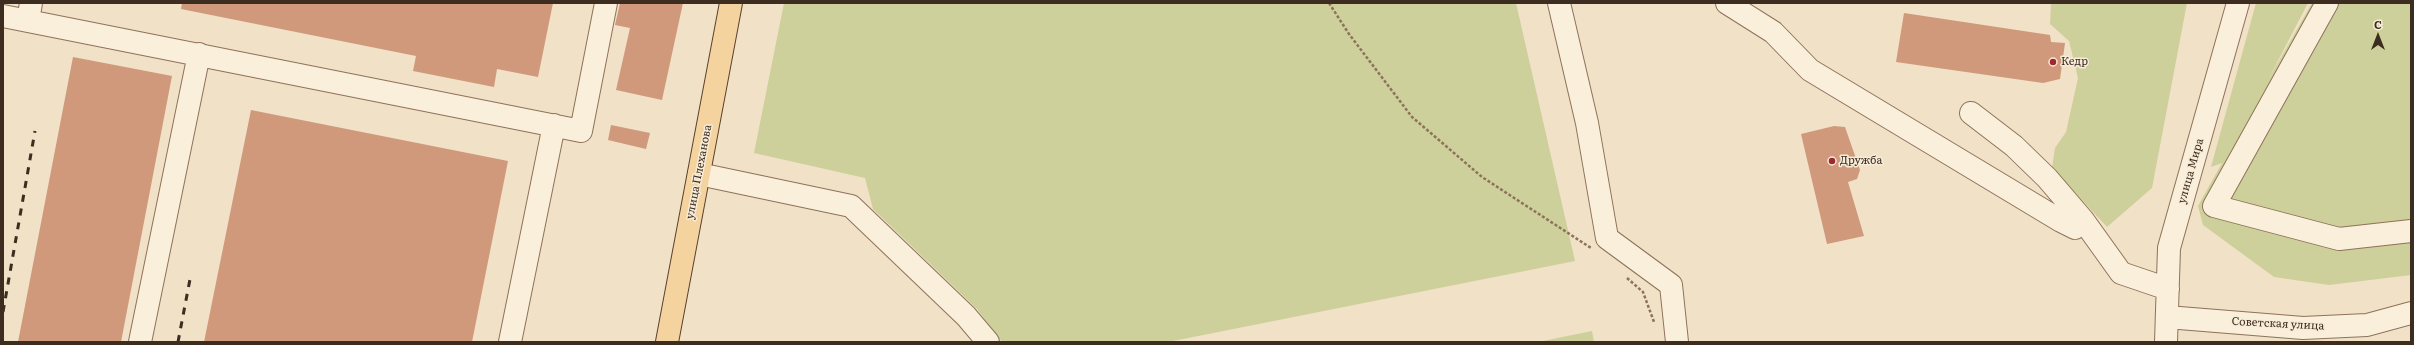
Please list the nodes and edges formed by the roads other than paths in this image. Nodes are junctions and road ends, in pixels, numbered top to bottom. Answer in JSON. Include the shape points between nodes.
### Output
{"nodes":[{"id":1,"x":606,"y":3,"type":"edge"},
{"id":2,"x":731,"y":3,"type":"edge"},
{"id":3,"x":1559,"y":3,"type":"edge"},
{"id":4,"x":1727,"y":3,"type":"edge"},
{"id":5,"x":2238,"y":3,"type":"edge"},
{"id":6,"x":2328,"y":3,"type":"edge"},
{"id":7,"x":30,"y":12,"type":"edge"},
{"id":8,"x":3,"y":16,"type":"edge"},
{"id":9,"x":199,"y":54,"type":"junction"},
{"id":10,"x":1971,"y":112,"type":"dead end"},
{"id":11,"x":554,"y":125,"type":"junction"},
{"id":12,"x":699,"y":174,"type":"junction"},
{"id":13,"x":2084,"y":220,"type":"junction"},
{"id":14,"x":2411,"y":231,"type":"edge"},
{"id":15,"x":2168,"y":289,"type":"junction"},
{"id":16,"x":2411,"y":313,"type":"edge"},
{"id":17,"x":2167,"y":317,"type":"junction"},
{"id":18,"x":2303,"y":328,"type":"junction"},
{"id":19,"x":140,"y":342,"type":"edge"},
{"id":20,"x":510,"y":342,"type":"edge"},
{"id":21,"x":667,"y":342,"type":"edge"},
{"id":22,"x":988,"y":342,"type":"edge"},
{"id":23,"x":1677,"y":342,"type":"edge"},
{"id":24,"x":2166,"y":342,"type":"edge"},
{"id":25,"x":2283,"y":342,"type":"edge"}],
"edges":[{"from":1,"to":11,"type":"street","via":[[581,131]]},
{"from":2,"to":12,"type":"main road","name":"улица Плеханова"},
{"from":3,"to":23,"type":"street","via":[[1587,123],[1607,238],[1671,285]]},
{"from":4,"to":13,"type":"street","via":[[1774,32],[1810,70],[2061,221],[2075,228]]},
{"from":5,"to":15,"type":"street","name":"улица Мира","via":[[2169,248]]},
{"from":6,"to":14,"type":"street","via":[[2214,206],[2339,239]]},
{"from":7,"to":8,"type":"street"},
{"from":7,"to":9,"type":"street"},
{"from":9,"to":11,"type":"street"},
{"from":9,"to":19,"type":"street"},
{"from":10,"to":13,"type":"street","via":[[2014,146],[2048,178]]},
{"from":11,"to":20,"type":"street"},
{"from":12,"to":21,"type":"main road","name":"улица Плеханова"},
{"from":12,"to":22,"type":"street","via":[[851,206],[966,316]]},
{"from":13,"to":15,"type":"street","via":[[2121,273]]},
{"from":15,"to":17,"type":"street","name":"улица Мира"},
{"from":16,"to":18,"type":"street","name":"Советская улица","via":[[2366,325]]},
{"from":17,"to":18,"type":"street","name":"Советская улица"},
{"from":17,"to":24,"type":"street","name":"улица Мира"},
{"from":18,"to":25,"type":"street"}]}
